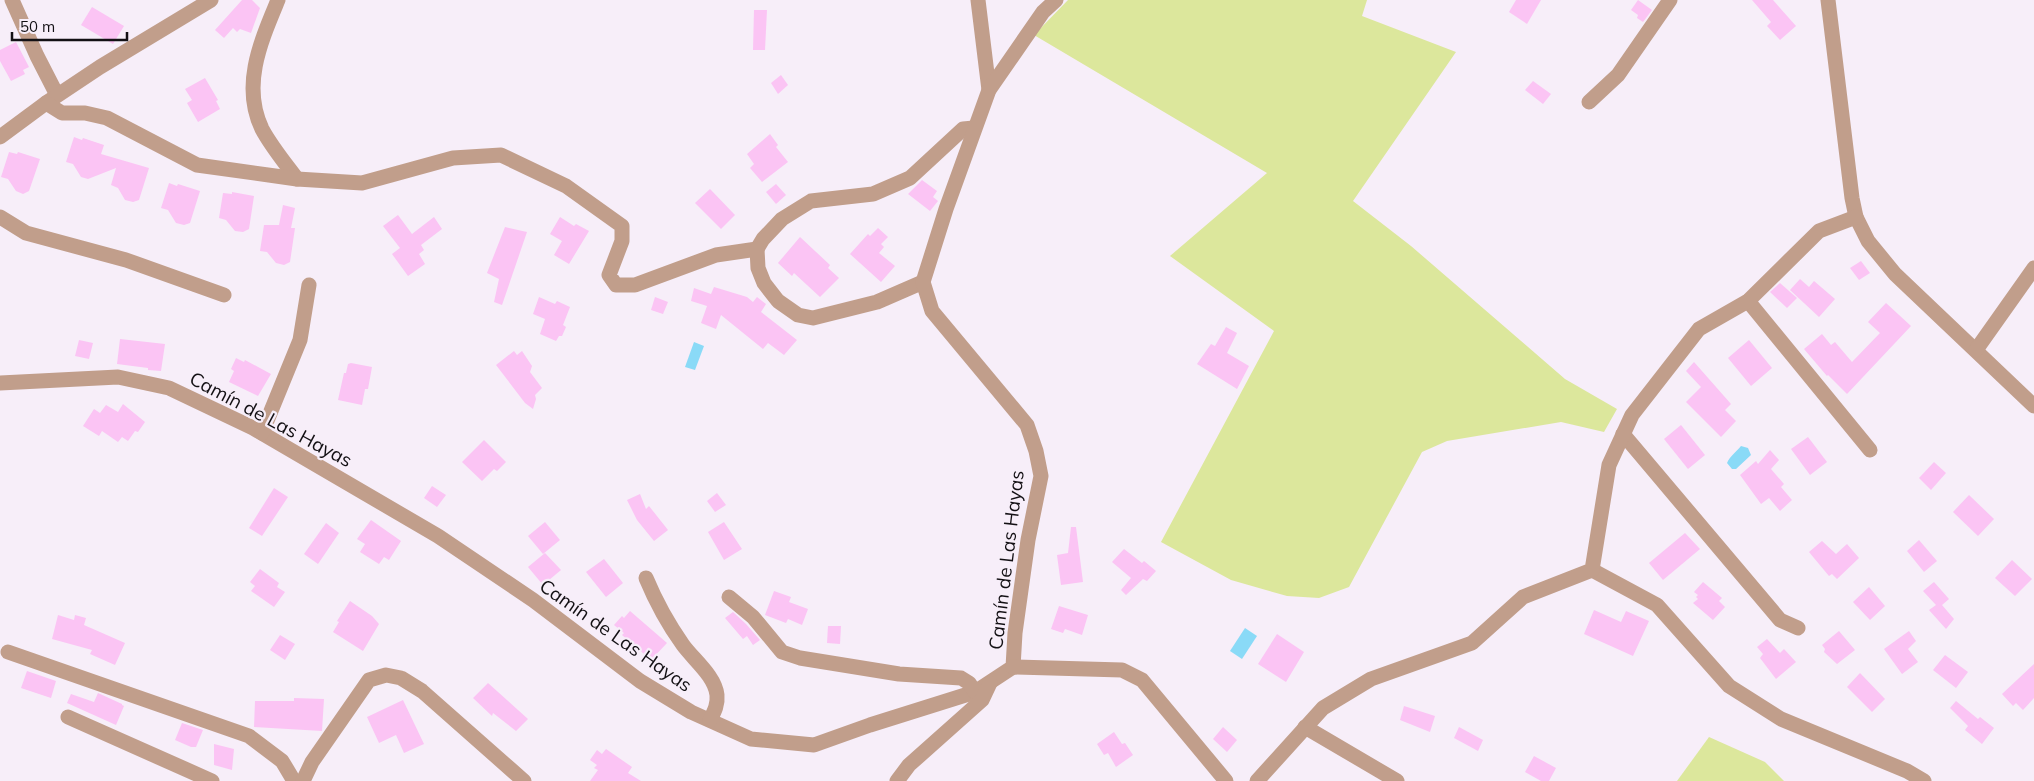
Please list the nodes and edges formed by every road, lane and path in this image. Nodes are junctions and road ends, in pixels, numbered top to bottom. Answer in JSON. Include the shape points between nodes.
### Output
{"nodes":[{"id":1,"x":12,"y":0,"type":"edge"},
{"id":2,"x":211,"y":0,"type":"edge"},
{"id":3,"x":278,"y":0,"type":"edge"},
{"id":4,"x":978,"y":0,"type":"edge"},
{"id":5,"x":1056,"y":0,"type":"edge"},
{"id":6,"x":1670,"y":0,"type":"edge"},
{"id":7,"x":1828,"y":0,"type":"edge"},
{"id":8,"x":988,"y":90,"type":"junction"},
{"id":9,"x":52,"y":99,"type":"junction"},
{"id":10,"x":1589,"y":102,"type":"dead end"},
{"id":11,"x":974,"y":128,"type":"junction"},
{"id":12,"x":0,"y":137,"type":"edge"},
{"id":13,"x":297,"y":180,"type":"junction"},
{"id":14,"x":0,"y":217,"type":"edge"},
{"id":15,"x":1856,"y":217,"type":"junction"},
{"id":16,"x":757,"y":249,"type":"junction"},
{"id":17,"x":2034,"y":268,"type":"edge"},
{"id":18,"x":924,"y":282,"type":"junction"},
{"id":19,"x":310,"y":285,"type":"dead end"},
{"id":20,"x":224,"y":295,"type":"dead end"},
{"id":21,"x":1748,"y":301,"type":"junction"},
{"id":22,"x":1976,"y":350,"type":"junction"},
{"id":23,"x":0,"y":383,"type":"edge"},
{"id":24,"x":2034,"y":406,"type":"edge"},
{"id":25,"x":262,"y":434,"type":"junction"},
{"id":26,"x":1623,"y":434,"type":"junction"},
{"id":27,"x":1870,"y":450,"type":"dead end"},
{"id":28,"x":1592,"y":570,"type":"junction"},
{"id":29,"x":646,"y":578,"type":"dead end"},
{"id":30,"x":729,"y":597,"type":"dead end"},
{"id":31,"x":1798,"y":628,"type":"dead end"},
{"id":32,"x":8,"y":652,"type":"dead end"},
{"id":33,"x":1013,"y":667,"type":"junction"},
{"id":34,"x":990,"y":683,"type":"junction"},
{"id":35,"x":975,"y":692,"type":"junction"},
{"id":36,"x":68,"y":717,"type":"dead end"},
{"id":37,"x":710,"y":720,"type":"junction"},
{"id":38,"x":1305,"y":727,"type":"junction"},
{"id":39,"x":212,"y":781,"type":"edge"},
{"id":40,"x":294,"y":781,"type":"edge"},
{"id":41,"x":303,"y":781,"type":"edge"},
{"id":42,"x":524,"y":781,"type":"edge"},
{"id":43,"x":897,"y":781,"type":"edge"},
{"id":44,"x":1226,"y":781,"type":"edge"},
{"id":45,"x":1257,"y":781,"type":"edge"},
{"id":46,"x":1396,"y":781,"type":"edge"},
{"id":47,"x":1924,"y":781,"type":"edge"}],
"edges":[{"from":1,"to":9,"type":"street"},
{"from":2,"to":9,"type":"street"},
{"from":3,"to":13,"type":"street","via":[[260,44],[253,74],[255,106],[262,128]]},
{"from":4,"to":8,"type":"street"},
{"from":5,"to":8,"type":"street","via":[[1043,12]]},
{"from":6,"to":10,"type":"street","via":[[1618,75]]},
{"from":7,"to":15,"type":"street"},
{"from":8,"to":11,"type":"street"},
{"from":9,"to":12,"type":"street"},
{"from":9,"to":13,"type":"street","via":[[62,112],[107,118],[197,165]]},
{"from":11,"to":16,"type":"street","via":[[962,130],[910,178],[873,194],[811,201],[782,219]]},
{"from":11,"to":18,"type":"street"},
{"from":13,"to":16,"type":"street","via":[[362,183],[453,158],[501,155],[566,186],[622,226],[622,241],[609,275],[616,285],[635,285],[716,255]]},
{"from":14,"to":20,"type":"street","via":[[26,234],[126,260]]},
{"from":15,"to":21,"type":"street","via":[[1819,232]]},
{"from":15,"to":22,"type":"street","via":[[1868,241],[1896,274]]},
{"from":16,"to":18,"type":"street","via":[[758,268],[764,283],[778,301],[798,315],[813,318],[877,302]]},
{"from":17,"to":22,"type":"street"},
{"from":18,"to":33,"type":"street","name":"Camín de Las Hayas","via":[[932,311],[1027,425],[1036,451],[1041,476],[1028,540]]},
{"from":19,"to":25,"type":"street","via":[[300,340]]},
{"from":21,"to":26,"type":"street","via":[[1699,329],[1632,415]]},
{"from":21,"to":27,"type":"street"},
{"from":22,"to":24,"type":"street"},
{"from":23,"to":25,"type":"street","name":"Camín de Las Hayas","via":[[118,377],[169,388]]},
{"from":25,"to":37,"type":"street","name":"Camín de Las Hayas","via":[[438,536],[533,600],[640,681]]},
{"from":26,"to":28,"type":"street","via":[[1609,465]]},
{"from":26,"to":31,"type":"street","via":[[1780,620]]},
{"from":28,"to":38,"type":"street","via":[[1524,597],[1472,643],[1371,679],[1323,708]]},
{"from":28,"to":47,"type":"street","via":[[1657,605],[1729,686],[1781,719]]},
{"from":29,"to":37,"type":"street","via":[[658,607],[683,646],[710,677],[718,704]]},
{"from":30,"to":35,"type":"street","via":[[753,617],[782,652],[800,658],[899,674],[961,678]]},
{"from":32,"to":40,"type":"street","via":[[250,736],[282,761]]},
{"from":33,"to":34,"type":"street","name":"Camín de Las Hayas"},
{"from":33,"to":44,"type":"street","via":[[1122,670],[1142,680]]},
{"from":34,"to":35,"type":"street","name":"Camín de Las Hayas"},
{"from":34,"to":43,"type":"street","via":[[982,700],[908,765]]},
{"from":35,"to":37,"type":"street","name":"Camín de Las Hayas","via":[[814,745],[751,739]]},
{"from":36,"to":39,"type":"street"},
{"from":38,"to":45,"type":"street"},
{"from":38,"to":46,"type":"street"},
{"from":41,"to":42,"type":"street","via":[[312,762],[369,680],[386,675],[401,678],[422,691]]}]}
